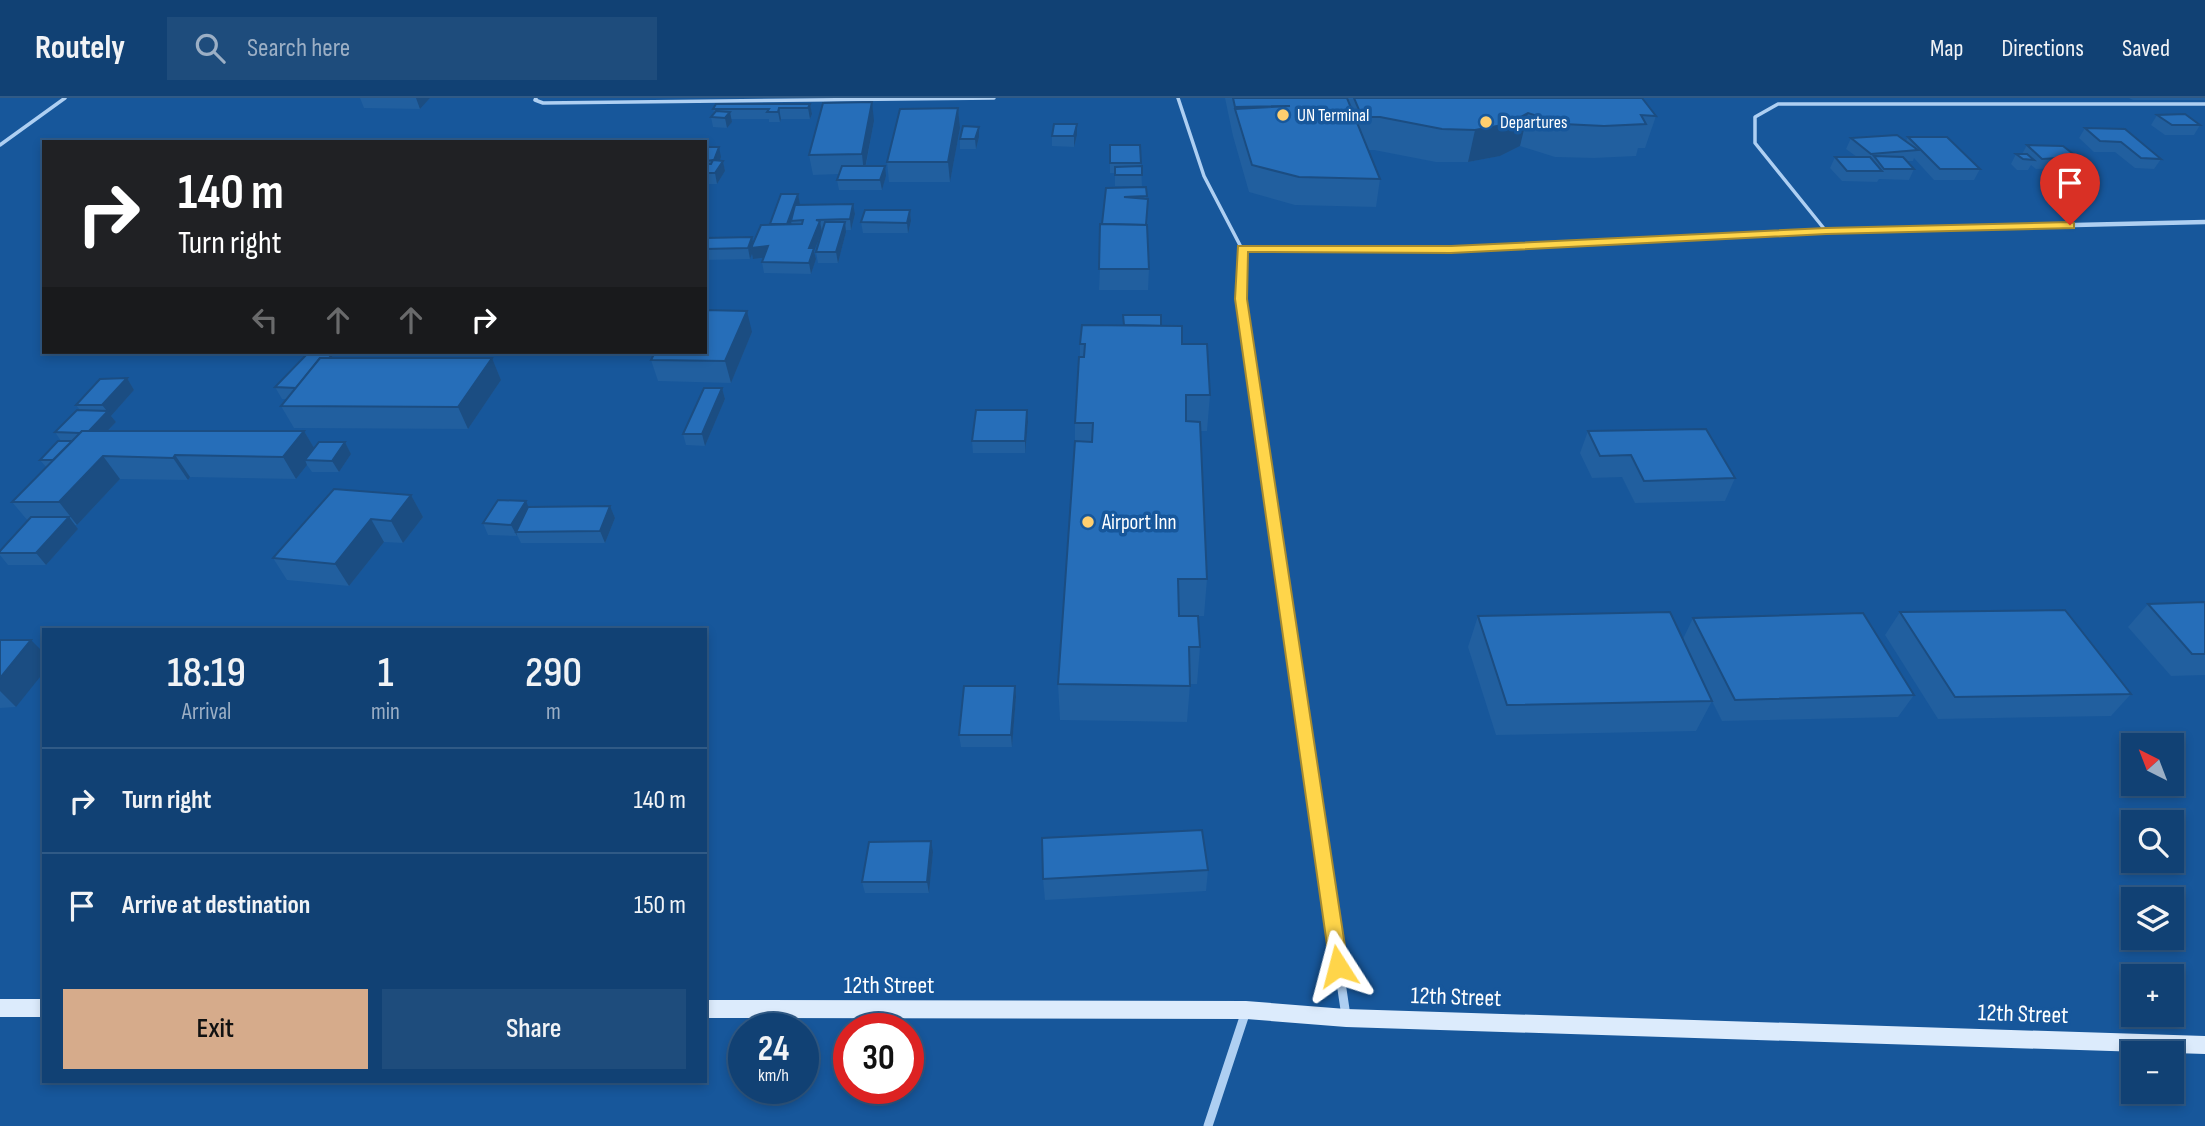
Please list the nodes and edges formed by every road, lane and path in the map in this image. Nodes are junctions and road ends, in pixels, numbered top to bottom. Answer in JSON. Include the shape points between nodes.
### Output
{"nodes":[{"id":1,"x":65,"y":98,"type":"edge"},
{"id":2,"x":536,"y":98,"type":"edge"},
{"id":3,"x":993,"y":98,"type":"edge"},
{"id":4,"x":1178,"y":98,"type":"edge"},
{"id":5,"x":2205,"y":104,"type":"edge"},
{"id":6,"x":0,"y":145,"type":"edge"},
{"id":7,"x":2205,"y":222,"type":"edge"},
{"id":8,"x":1826,"y":231,"type":"junction"},
{"id":9,"x":1242,"y":248,"type":"junction"},
{"id":10,"x":0,"y":1008,"type":"edge"},
{"id":11,"x":42,"y":1008,"type":"edge"},
{"id":12,"x":707,"y":1009,"type":"edge"},
{"id":13,"x":1246,"y":1010,"type":"junction"},
{"id":14,"x":1346,"y":1018,"type":"junction"},
{"id":15,"x":2205,"y":1045,"type":"edge"},
{"id":16,"x":1208,"y":1126,"type":"edge"}],
"edges":[{"from":1,"to":6,"type":"lane"},
{"from":2,"to":3,"type":"lane","via":[[543,103]]},
{"from":4,"to":9,"type":"lane","via":[[1204,175]]},
{"from":5,"to":8,"type":"lane","via":[[1778,104],[1755,117],[1755,143]]},
{"from":7,"to":8,"type":"street"},
{"from":8,"to":9,"type":"street","via":[[1451,250]]},
{"from":9,"to":14,"type":"street","via":[[1241,299]]},
{"from":10,"to":11,"type":"street"},
{"from":12,"to":13,"type":"street","name":"12th Street"},
{"from":13,"to":14,"type":"street","name":"12th Street"},
{"from":13,"to":16,"type":"street"},
{"from":14,"to":15,"type":"street","name":"12th Street"}]}
